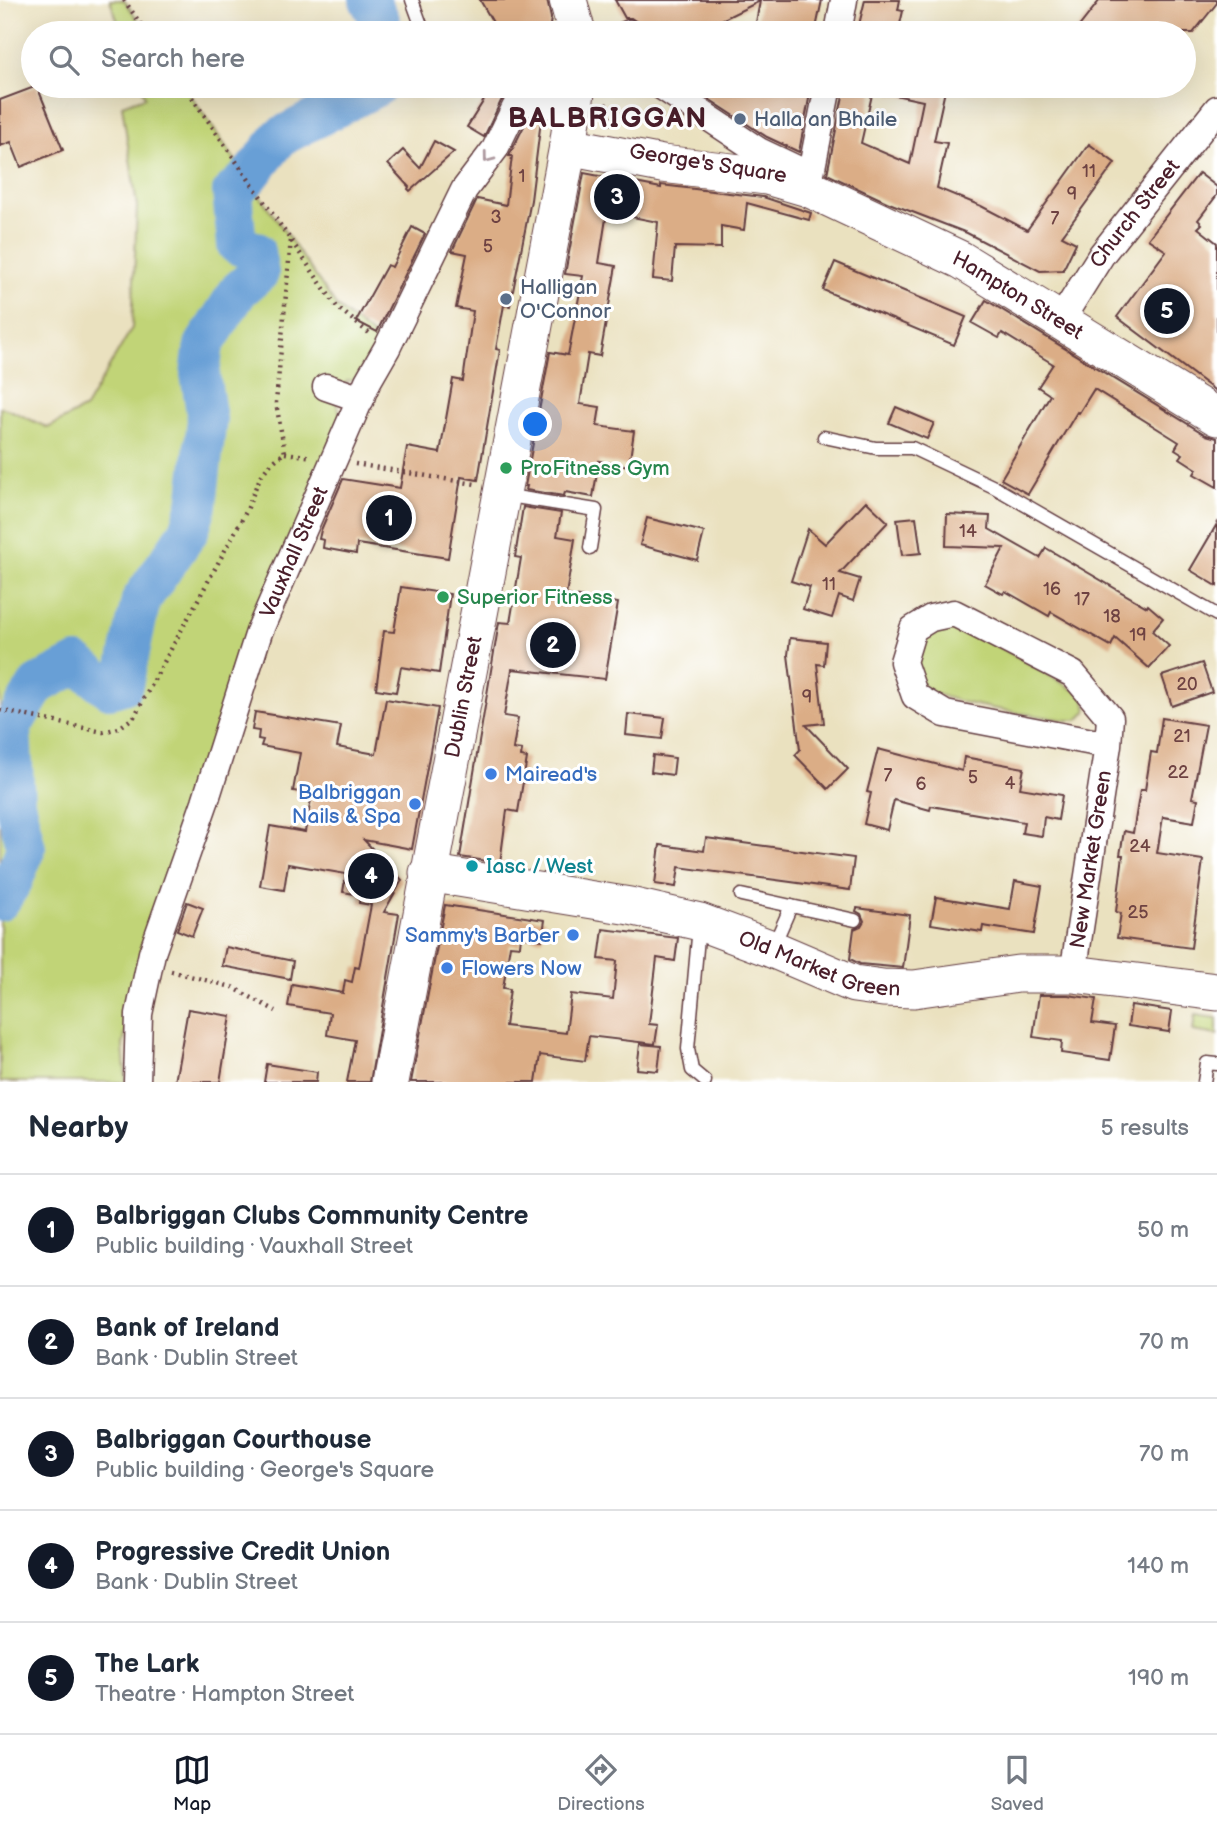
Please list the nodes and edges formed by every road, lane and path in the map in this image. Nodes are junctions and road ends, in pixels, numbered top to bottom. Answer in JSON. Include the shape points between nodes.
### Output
{"nodes":[{"id":1,"x":124,"y":0,"type":"edge"},
{"id":2,"x":412,"y":0,"type":"edge"},
{"id":3,"x":568,"y":0,"type":"edge"},
{"id":4,"x":844,"y":0,"type":"edge"},
{"id":5,"x":139,"y":21,"type":"edge"},
{"id":6,"x":420,"y":21,"type":"edge"},
{"id":7,"x":574,"y":21,"type":"edge"},
{"id":8,"x":840,"y":21,"type":"edge"},
{"id":9,"x":192,"y":98,"type":"edge"},
{"id":10,"x":560,"y":98,"type":"edge"},
{"id":11,"x":583,"y":98,"type":"edge"},
{"id":12,"x":583,"y":98,"type":"edge"},
{"id":13,"x":586,"y":98,"type":"edge"},
{"id":14,"x":680,"y":98,"type":"edge"},
{"id":15,"x":826,"y":98,"type":"edge"},
{"id":16,"x":1217,"y":109,"type":"edge"},
{"id":17,"x":568,"y":146,"type":"junction"},
{"id":18,"x":619,"y":149,"type":"junction"},
{"id":19,"x":808,"y":188,"type":"junction"},
{"id":20,"x":291,"y":239,"type":"junction"},
{"id":21,"x":1060,"y":321,"type":"junction"},
{"id":22,"x":387,"y":348,"type":"junction"},
{"id":23,"x":326,"y":387,"type":"dead end"},
{"id":24,"x":361,"y":399,"type":"junction"},
{"id":25,"x":1217,"y":417,"type":"edge"},
{"id":26,"x":824,"y":437,"type":"dead end"},
{"id":27,"x":285,"y":453,"type":"junction"},
{"id":28,"x":334,"y":461,"type":"junction"},
{"id":29,"x":491,"y":489,"type":"junction"},
{"id":30,"x":590,"y":548,"type":"dead end"},
{"id":31,"x":1217,"y":615,"type":"edge"},
{"id":32,"x":0,"y":710,"type":"edge"},
{"id":33,"x":1108,"y":745,"type":"junction"},
{"id":34,"x":428,"y":873,"type":"junction"},
{"id":35,"x":741,"y":895,"type":"dead end"},
{"id":36,"x":791,"y":906,"type":"junction"},
{"id":37,"x":855,"y":920,"type":"dead end"},
{"id":38,"x":700,"y":922,"type":"junction"},
{"id":39,"x":772,"y":949,"type":"junction"},
{"id":40,"x":149,"y":966,"type":"junction"},
{"id":41,"x":1073,"y":974,"type":"junction"},
{"id":42,"x":1217,"y":992,"type":"edge"},
{"id":43,"x":276,"y":1011,"type":"dead end"},
{"id":44,"x":1217,"y":1064,"type":"edge"},
{"id":45,"x":705,"y":1081,"type":"edge"},
{"id":46,"x":137,"y":1082,"type":"edge"},
{"id":47,"x":390,"y":1082,"type":"edge"},
{"id":48,"x":1204,"y":1082,"type":"edge"}],
"edges":[{"from":1,"to":5,"type":"path"},
{"from":2,"to":6,"type":"lane"},
{"from":3,"to":7,"type":"main road"},
{"from":4,"to":8,"type":"street"},
{"from":9,"to":20,"type":"path"},
{"from":10,"to":22,"type":"street","name":"Vauxhall Street","one_way":true,"via":[[515,108],[495,149],[464,190]]},
{"from":11,"to":18,"type":"street","name":"George's Square","via":[[581,125],[588,137]]},
{"from":12,"to":17,"type":"main road","name":"Dublin Street"},
{"from":13,"to":18,"type":"path"},
{"from":14,"to":18,"type":"street","name":"George's Square","via":[[759,151],[790,164],[797,169],[797,178],[740,165]]},
{"from":15,"to":19,"type":"street"},
{"from":16,"to":21,"type":"street","name":"Church Street","via":[[1102,254]]},
{"from":17,"to":19,"type":"main road","name":"George's Square","via":[[662,164],[767,176]]},
{"from":17,"to":29,"type":"main road","name":"Dublin Street"},
{"from":19,"to":21,"type":"main road","name":"Hampton Street","via":[[961,260]]},
{"from":20,"to":22,"type":"path","via":[[337,307]]},
{"from":20,"to":27,"type":"path","via":[[276,403]]},
{"from":21,"to":25,"type":"main road","name":"Hampton Street"},
{"from":22,"to":24,"type":"street","name":"Vauxhall Street"},
{"from":23,"to":24,"type":"street"},
{"from":24,"to":28,"type":"street","name":"Vauxhall Street"},
{"from":26,"to":31,"type":"lane","via":[[876,448],[912,448],[994,487]]},
{"from":27,"to":28,"type":"path"},
{"from":27,"to":32,"type":"path","via":[[260,475],[247,510],[134,717],[103,732]]},
{"from":28,"to":29,"type":"path"},
{"from":28,"to":40,"type":"street","name":"Vauxhall Street","via":[[259,632]]},
{"from":29,"to":30,"type":"lane","via":[[596,510]]},
{"from":29,"to":34,"type":"main road","name":"Dublin Street"},
{"from":33,"to":33,"type":"street","name":"New Market Green","via":[[1110,718],[1073,674],[954,613],[931,618],[913,629],[903,662],[915,696],[944,714]]},
{"from":33,"to":41,"type":"street","name":"New Market Green"},
{"from":34,"to":38,"type":"main road","name":"Old Market Green","via":[[631,906]]},
{"from":34,"to":47,"type":"main road","name":"Dublin Street"},
{"from":35,"to":36,"type":"lane"},
{"from":36,"to":37,"type":"lane"},
{"from":36,"to":39,"type":"lane"},
{"from":38,"to":39,"type":"main road","name":"Old Market Green"},
{"from":38,"to":45,"type":"lane","via":[[688,1049],[692,1070]]},
{"from":39,"to":41,"type":"main road","name":"Old Market Green","via":[[854,984],[883,988],[914,989],[1018,974]]},
{"from":40,"to":43,"type":"path","via":[[218,982]]},
{"from":40,"to":46,"type":"street","name":"Vauxhall Street","via":[[139,1014]]},
{"from":41,"to":42,"type":"main road","name":"Old Market Green"},
{"from":44,"to":48,"type":"lane","via":[[1207,1063]]}]}
